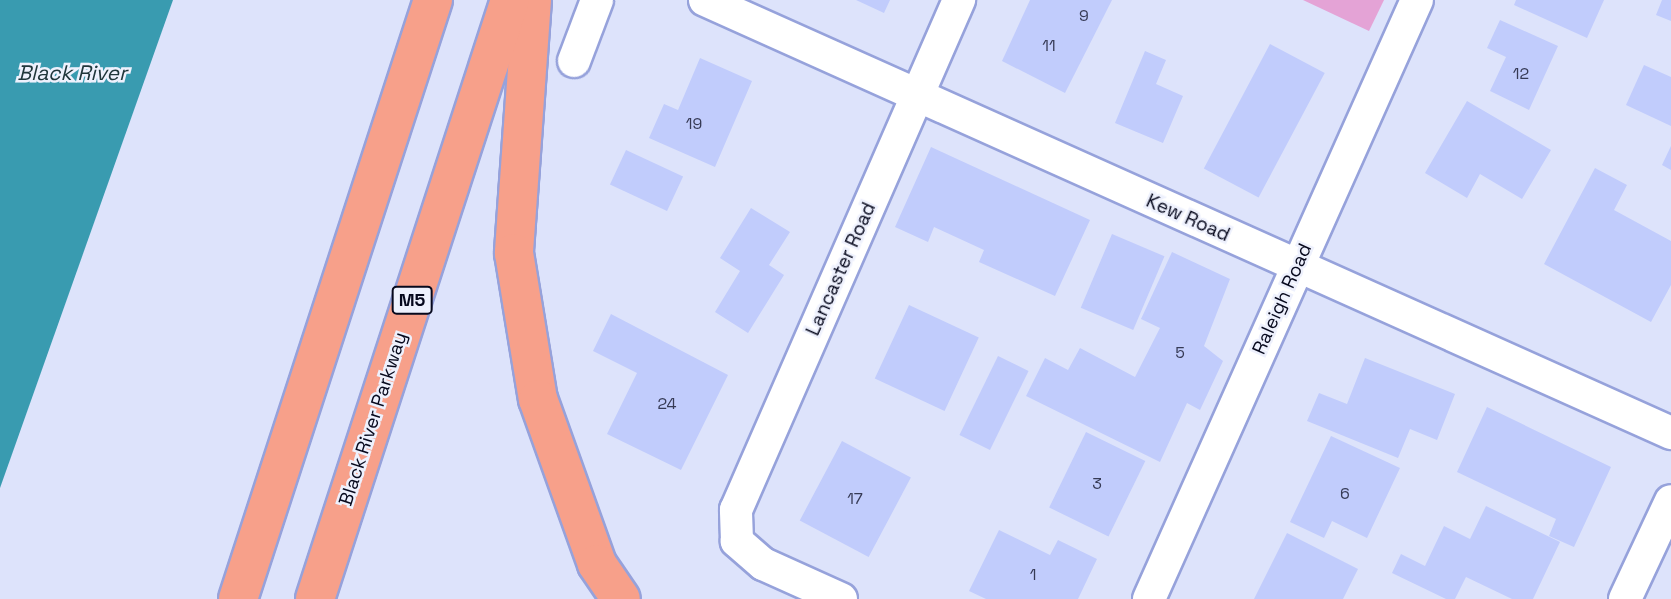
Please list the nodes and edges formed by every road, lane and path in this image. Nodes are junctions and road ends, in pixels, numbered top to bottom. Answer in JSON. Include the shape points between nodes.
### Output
{"nodes":[{"id":1,"x":433,"y":0,"type":"edge"},
{"id":2,"x":510,"y":0,"type":"edge"},
{"id":3,"x":532,"y":0,"type":"edge"},
{"id":4,"x":597,"y":0,"type":"edge"},
{"id":5,"x":705,"y":0,"type":"edge"},
{"id":6,"x":959,"y":0,"type":"edge"},
{"id":7,"x":1416,"y":0,"type":"edge"},
{"id":8,"x":574,"y":61,"type":"dead end"},
{"id":9,"x":917,"y":96,"type":"junction"},
{"id":10,"x":1297,"y":267,"type":"junction"},
{"id":11,"x":1671,"y":433,"type":"edge"},
{"id":12,"x":1671,"y":501,"type":"edge"},
{"id":13,"x":238,"y":599,"type":"edge"},
{"id":14,"x":315,"y":599,"type":"edge"},
{"id":15,"x":621,"y":599,"type":"edge"},
{"id":16,"x":841,"y":599,"type":"edge"},
{"id":17,"x":1149,"y":599,"type":"edge"},
{"id":18,"x":1625,"y":599,"type":"edge"}],
"edges":[{"from":1,"to":13,"type":"highway"},
{"from":2,"to":14,"type":"highway","name":"Black River Parkway","number":"M5"},
{"from":3,"to":15,"type":"highway","via":[[514,254],[538,399],[597,564]]},
{"from":4,"to":8,"type":"street"},
{"from":5,"to":9,"type":"street","name":"Kew Road"},
{"from":6,"to":9,"type":"street","name":"Lancaster Road"},
{"from":7,"to":10,"type":"street","name":"Raleigh Road"},
{"from":9,"to":10,"type":"street","name":"Kew Road"},
{"from":9,"to":16,"type":"street","name":"Lancaster Road","via":[[736,510],[737,541],[763,564]]},
{"from":10,"to":11,"type":"street","name":"Kew Road"},
{"from":10,"to":17,"type":"street","name":"Raleigh Road"},
{"from":12,"to":18,"type":"street"}]}
